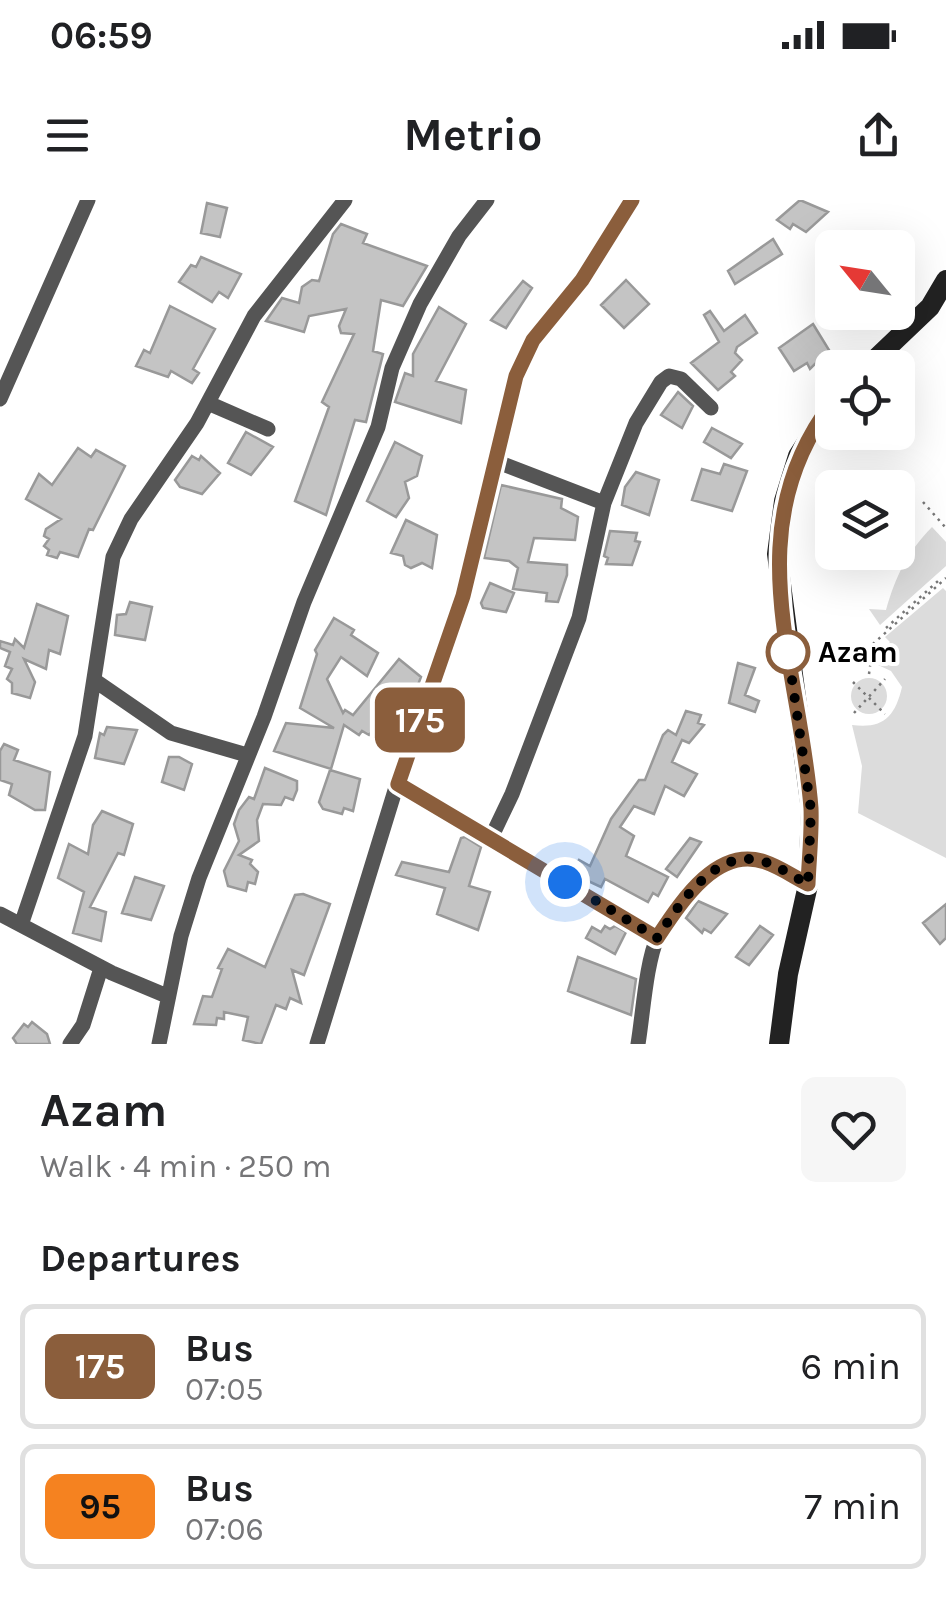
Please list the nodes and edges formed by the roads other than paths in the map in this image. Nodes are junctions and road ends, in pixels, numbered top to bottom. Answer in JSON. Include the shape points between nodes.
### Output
{"nodes":[{"id":1,"x":88,"y":200,"type":"edge"},
{"id":2,"x":344,"y":200,"type":"edge"},
{"id":3,"x":487,"y":200,"type":"edge"},
{"id":4,"x":632,"y":200,"type":"edge"},
{"id":5,"x":946,"y":280,"type":"edge"},
{"id":6,"x":885,"y":350,"type":"edge"},
{"id":7,"x":0,"y":398,"type":"edge"},
{"id":8,"x":208,"y":403,"type":"junction"},
{"id":9,"x":710,"y":408,"type":"dead end"},
{"id":10,"x":268,"y":429,"type":"dead end"},
{"id":11,"x":815,"y":430,"type":"edge"},
{"id":12,"x":495,"y":461,"type":"junction"},
{"id":13,"x":604,"y":503,"type":"junction"},
{"id":14,"x":94,"y":680,"type":"junction"},
{"id":15,"x":247,"y":755,"type":"junction"},
{"id":16,"x":398,"y":784,"type":"junction"},
{"id":17,"x":491,"y":838,"type":"junction"},
{"id":18,"x":808,"y":884,"type":"junction"},
{"id":19,"x":0,"y":915,"type":"edge"},
{"id":20,"x":20,"y":925,"type":"junction"},
{"id":21,"x":657,"y":938,"type":"junction"},
{"id":22,"x":101,"y":968,"type":"junction"},
{"id":23,"x":168,"y":996,"type":"junction"},
{"id":24,"x":70,"y":1044,"type":"edge"},
{"id":25,"x":159,"y":1044,"type":"edge"},
{"id":26,"x":317,"y":1044,"type":"edge"},
{"id":27,"x":638,"y":1044,"type":"edge"},
{"id":28,"x":779,"y":1044,"type":"edge"}],
"edges":[{"from":1,"to":7,"type":"street"},
{"from":2,"to":8,"type":"street","via":[[254,316]]},
{"from":3,"to":15,"type":"street","via":[[430,287],[392,368],[378,427]]},
{"from":4,"to":12,"type":"street","via":[[582,280],[533,340],[516,376]]},
{"from":5,"to":6,"type":"main road","via":[[930,307]]},
{"from":8,"to":10,"type":"street"},
{"from":8,"to":14,"type":"street","via":[[113,557]]},
{"from":9,"to":13,"type":"street","via":[[681,379],[661,382],[636,423]]},
{"from":11,"to":18,"type":"main road","via":[[798,456],[784,501],[777,554],[811,810]]},
{"from":12,"to":13,"type":"street"},
{"from":12,"to":16,"type":"street","via":[[463,596]]},
{"from":13,"to":17,"type":"street","via":[[579,618]]},
{"from":14,"to":15,"type":"street","via":[[171,733]]},
{"from":14,"to":20,"type":"street","via":[[85,736]]},
{"from":15,"to":23,"type":"street","via":[[199,878]]},
{"from":16,"to":17,"type":"street"},
{"from":16,"to":26,"type":"street"},
{"from":17,"to":21,"type":"street"},
{"from":18,"to":21,"type":"street","via":[[766,862],[730,860],[712,871]]},
{"from":18,"to":28,"type":"main road"},
{"from":19,"to":20,"type":"street"},
{"from":20,"to":22,"type":"street"},
{"from":21,"to":27,"type":"street"},
{"from":22,"to":23,"type":"street"},
{"from":22,"to":24,"type":"street"},
{"from":23,"to":25,"type":"street"}]}
